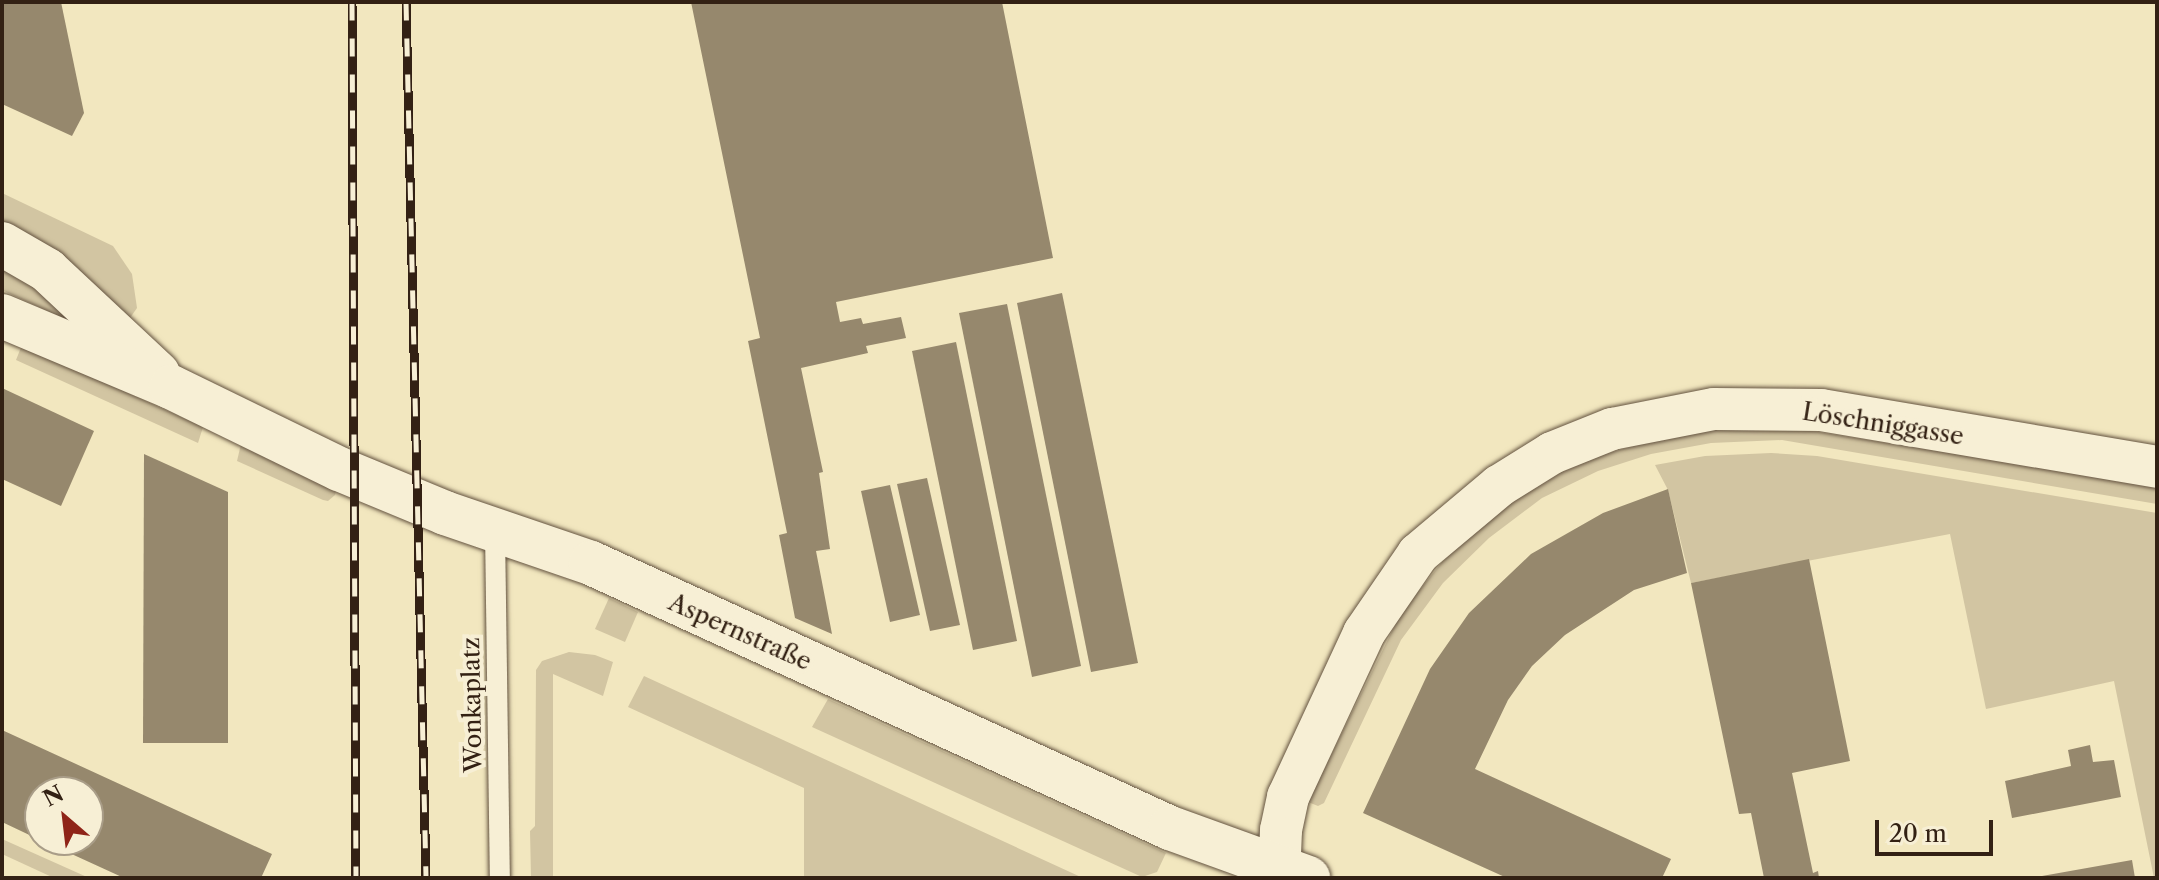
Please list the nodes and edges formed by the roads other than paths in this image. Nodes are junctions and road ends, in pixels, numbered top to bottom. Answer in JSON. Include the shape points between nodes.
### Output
{"nodes":[{"id":1,"x":2,"y":244,"type":"edge"},
{"id":2,"x":2,"y":316,"type":"edge"},
{"id":3,"x":171,"y":387,"type":"junction"},
{"id":4,"x":2157,"y":467,"type":"edge"},
{"id":5,"x":495,"y":530,"type":"junction"},
{"id":6,"x":1289,"y":874,"type":"edge"},
{"id":7,"x":500,"y":878,"type":"edge"}],
"edges":[{"from":1,"to":3,"type":"street","name":"Aspernstraße","via":[[47,270]]},
{"from":2,"to":3,"type":"street","name":"Aspernstraße"},
{"from":3,"to":5,"type":"street","name":"Aspernstraße","via":[[339,469]]},
{"from":4,"to":6,"type":"street","name":"Löschniggasse","via":[[1821,410],[1714,409],[1612,429],[1552,453],[1499,486],[1418,554],[1364,633],[1288,797]]},
{"from":5,"to":6,"type":"street","name":"Aspernstraße","via":[[591,563],[1170,828]]},
{"from":5,"to":7,"type":"lane","name":"Wonkaplatz"}]}
